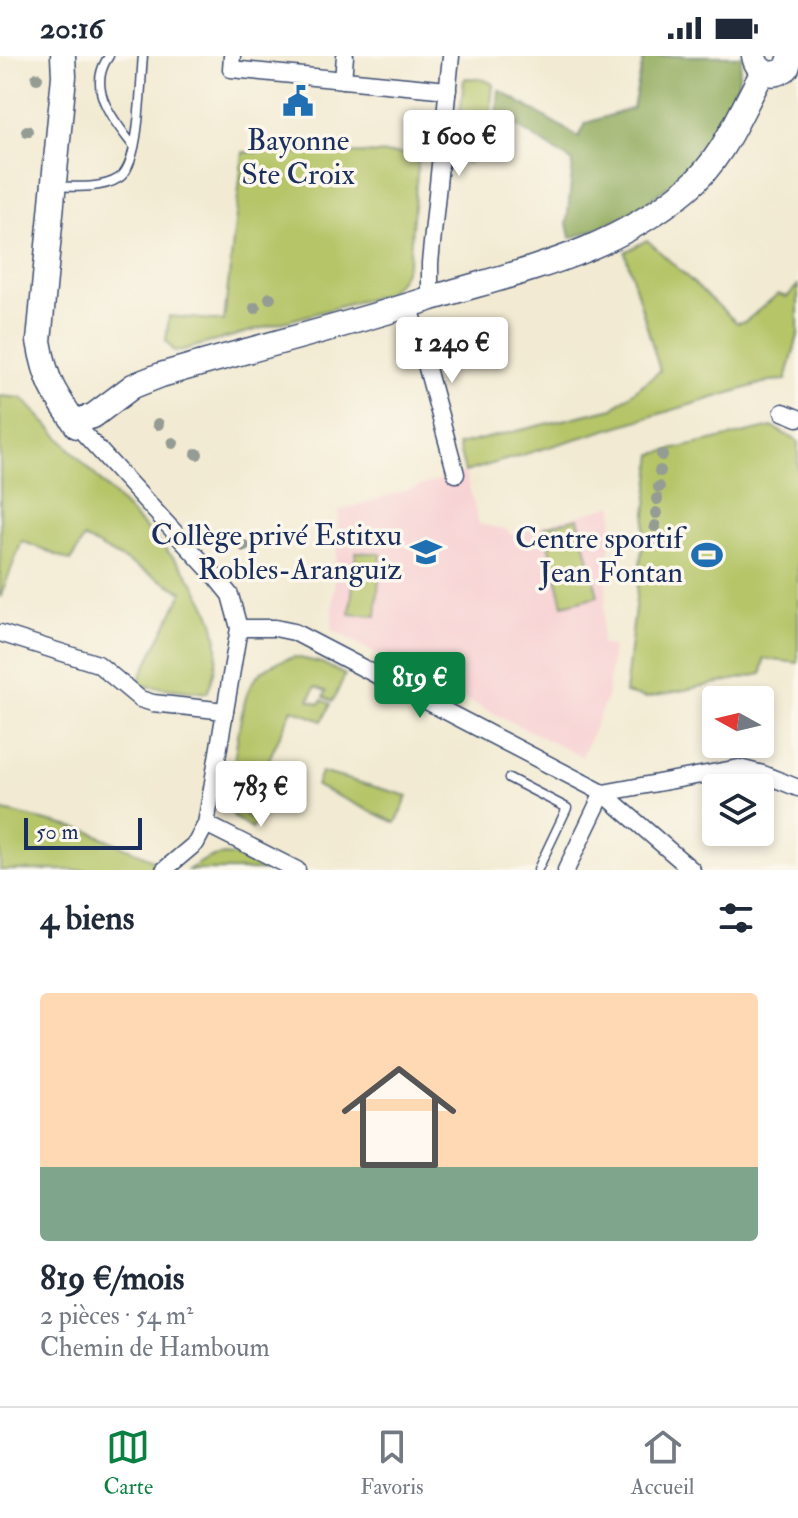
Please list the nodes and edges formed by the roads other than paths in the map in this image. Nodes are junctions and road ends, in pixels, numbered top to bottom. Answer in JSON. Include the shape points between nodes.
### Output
{"nodes":[{"id":1,"x":63,"y":56,"type":"edge"},
{"id":2,"x":109,"y":56,"type":"edge"},
{"id":3,"x":143,"y":56,"type":"edge"},
{"id":4,"x":232,"y":56,"type":"edge"},
{"id":5,"x":345,"y":56,"type":"edge"},
{"id":6,"x":451,"y":56,"type":"edge"},
{"id":7,"x":791,"y":56,"type":"edge"},
{"id":8,"x":798,"y":57,"type":"edge"},
{"id":9,"x":758,"y":64,"type":"edge"},
{"id":10,"x":343,"y":80,"type":"junction"},
{"id":11,"x":448,"y":90,"type":"junction"},
{"id":12,"x":134,"y":147,"type":"junction"},
{"id":13,"x":53,"y":186,"type":"junction"},
{"id":14,"x":420,"y":303,"type":"junction"},
{"id":15,"x":77,"y":426,"type":"junction"},
{"id":16,"x":456,"y":474,"type":"dead end"},
{"id":17,"x":239,"y":628,"type":"junction"},
{"id":18,"x":0,"y":633,"type":"edge"},
{"id":19,"x":225,"y":711,"type":"junction"},
{"id":20,"x":509,"y":778,"type":"dead end"},
{"id":21,"x":798,"y":788,"type":"edge"},
{"id":22,"x":603,"y":793,"type":"junction"},
{"id":23,"x":206,"y":824,"type":"junction"},
{"id":24,"x":538,"y":869,"type":"edge"},
{"id":25,"x":164,"y":870,"type":"edge"},
{"id":26,"x":297,"y":870,"type":"edge"},
{"id":27,"x":566,"y":870,"type":"edge"},
{"id":28,"x":692,"y":870,"type":"edge"}],
"edges":[{"from":1,"to":13,"type":"street"},
{"from":2,"to":12,"type":"lane","via":[[102,66],[101,100]]},
{"from":3,"to":12,"type":"lane"},
{"from":4,"to":10,"type":"street","via":[[231,69]]},
{"from":5,"to":10,"type":"street"},
{"from":6,"to":11,"type":"street"},
{"from":7,"to":8,"type":"street"},
{"from":7,"to":9,"type":"street","via":[[781,72],[769,74]]},
{"from":9,"to":14,"type":"street","via":[[729,139],[690,187],[627,232],[555,262]]},
{"from":10,"to":11,"type":"street"},
{"from":11,"to":14,"type":"street","via":[[430,263]]},
{"from":12,"to":13,"type":"lane","via":[[121,177],[103,184]]},
{"from":13,"to":15,"type":"street","via":[[39,341],[45,374]]},
{"from":14,"to":15,"type":"street","via":[[161,375],[133,386]]},
{"from":14,"to":16,"type":"street"},
{"from":15,"to":17,"type":"street","via":[[230,595]]},
{"from":17,"to":19,"type":"street"},
{"from":17,"to":22,"type":"street","via":[[294,632]]},
{"from":18,"to":19,"type":"street","via":[[98,664],[140,699]]},
{"from":19,"to":23,"type":"street"},
{"from":20,"to":24,"type":"lane","via":[[567,808]]},
{"from":21,"to":22,"type":"street","via":[[739,768]]},
{"from":22,"to":27,"type":"street"},
{"from":22,"to":28,"type":"street"},
{"from":23,"to":25,"type":"street","via":[[196,843]]},
{"from":23,"to":26,"type":"street"}]}
